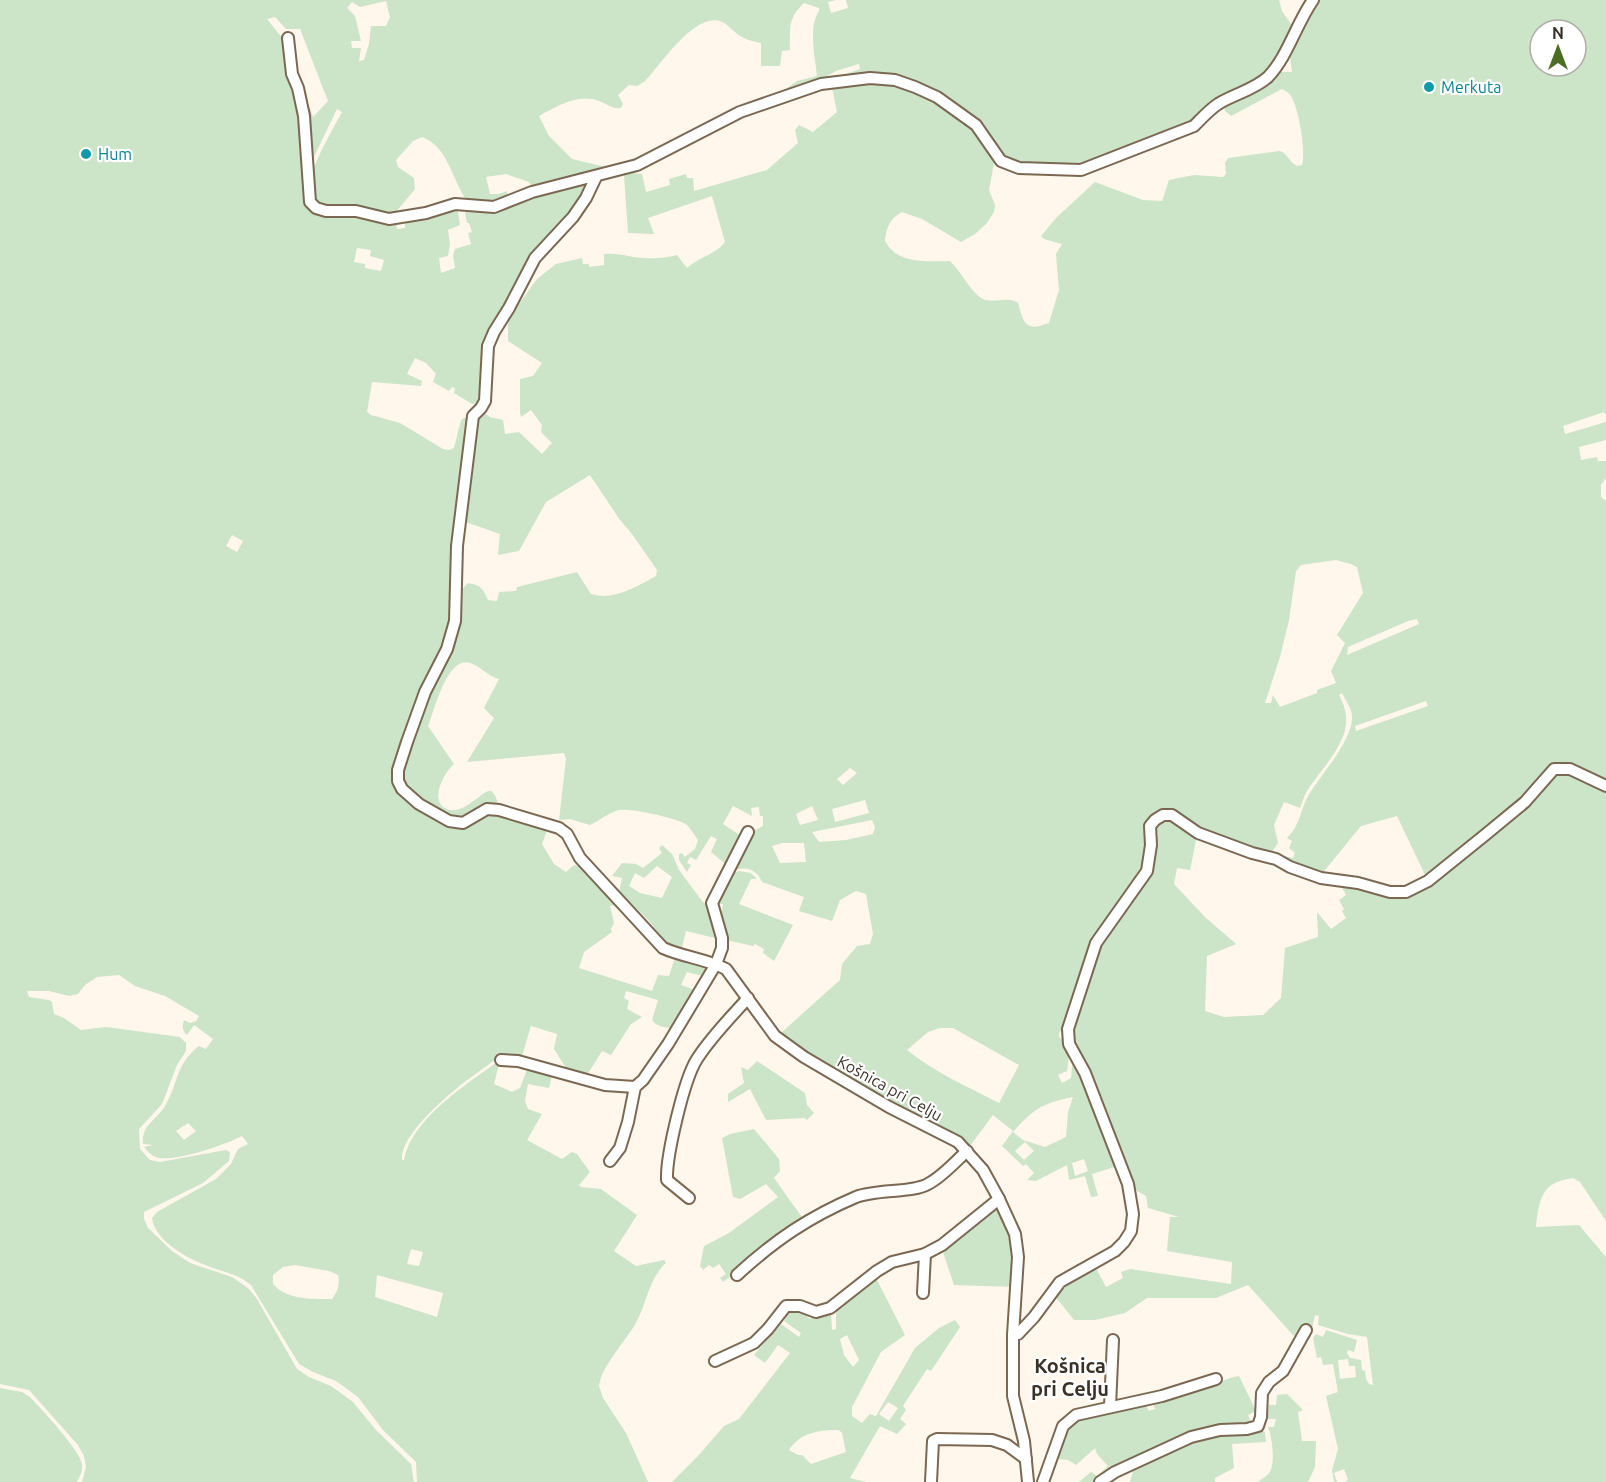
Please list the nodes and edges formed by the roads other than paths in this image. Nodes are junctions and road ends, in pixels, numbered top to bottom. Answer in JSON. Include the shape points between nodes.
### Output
{"nodes":[{"id":1,"x":1313,"y":0,"type":"edge"},
{"id":2,"x":288,"y":38,"type":"dead end"},
{"id":3,"x":596,"y":177,"type":"junction"},
{"id":4,"x":1606,"y":786,"type":"edge"},
{"id":5,"x":748,"y":832,"type":"dead end"},
{"id":6,"x":716,"y":964,"type":"junction"},
{"id":7,"x":748,"y":998,"type":"junction"},
{"id":8,"x":501,"y":1060,"type":"dead end"},
{"id":9,"x":635,"y":1087,"type":"junction"},
{"id":10,"x":967,"y":1151,"type":"junction"},
{"id":11,"x":610,"y":1161,"type":"dead end"},
{"id":12,"x":690,"y":1198,"type":"dead end"},
{"id":13,"x":999,"y":1198,"type":"junction"},
{"id":14,"x":925,"y":1254,"type":"junction"},
{"id":15,"x":737,"y":1275,"type":"dead end"},
{"id":16,"x":923,"y":1293,"type":"dead end"},
{"id":17,"x":1306,"y":1330,"type":"dead end"},
{"id":18,"x":1013,"y":1335,"type":"junction"},
{"id":19,"x":1113,"y":1340,"type":"dead end"},
{"id":20,"x":715,"y":1361,"type":"dead end"},
{"id":21,"x":1216,"y":1379,"type":"dead end"},
{"id":22,"x":1110,"y":1406,"type":"junction"},
{"id":23,"x":1026,"y":1459,"type":"junction"},
{"id":24,"x":931,"y":1482,"type":"edge"},
{"id":25,"x":1028,"y":1482,"type":"edge"},
{"id":26,"x":1043,"y":1482,"type":"edge"},
{"id":27,"x":1100,"y":1482,"type":"edge"}],
"edges":[{"from":1,"to":3,"type":"street","via":[[1276,68],[1256,86],[1220,103],[1194,126],[1081,170],[1009,165],[1001,161],[976,125],[937,97],[895,80],[870,78],[821,84],[740,112],[637,165]]},
{"from":2,"to":3,"type":"street","via":[[292,74],[304,116],[310,202],[316,208],[402,218],[455,204],[494,207],[532,192]]},
{"from":3,"to":6,"type":"street","name":"Košnica pri Celju","via":[[573,217],[535,258],[488,346],[485,401],[473,416],[457,546],[455,621],[447,649],[425,692],[398,781],[419,804],[449,821],[463,823],[487,809],[552,825],[567,834],[580,858],[663,948]]},
{"from":4,"to":18,"type":"street","via":[[1570,769],[1554,769],[1525,802],[1428,881],[1406,892],[1321,878],[1198,833],[1172,815],[1155,820],[1150,826],[1147,871],[1096,943],[1068,1029],[1069,1044],[1085,1072],[1128,1184],[1133,1214],[1131,1231],[1114,1251],[1060,1282],[1034,1317]]},
{"from":5,"to":6,"type":"street","via":[[712,903],[722,938]]},
{"from":6,"to":7,"type":"street","name":"Košnica pri Celju","via":[[726,969]]},
{"from":6,"to":9,"type":"street","via":[[668,1044]]},
{"from":7,"to":10,"type":"street","name":"Košnica pri Celju","via":[[775,1036],[804,1057],[958,1142]]},
{"from":7,"to":12,"type":"street","via":[[696,1061],[681,1100],[666,1167],[667,1180]]},
{"from":8,"to":9,"type":"street","via":[[518,1061],[605,1085]]},
{"from":9,"to":11,"type":"street","via":[[620,1148]]},
{"from":10,"to":13,"type":"street","name":"Košnica pri Celju"},
{"from":10,"to":15,"type":"street","via":[[928,1185],[858,1196],[801,1224]]},
{"from":13,"to":14,"type":"street","via":[[942,1245]]},
{"from":13,"to":18,"type":"street","name":"Košnica pri Celju","via":[[1015,1234],[1018,1257]]},
{"from":14,"to":16,"type":"street"},
{"from":14,"to":20,"type":"street","via":[[892,1262],[825,1310],[786,1306],[754,1343]]},
{"from":17,"to":27,"type":"street","via":[[1283,1371],[1262,1394],[1258,1426],[1191,1437]]},
{"from":18,"to":23,"type":"street","name":"Košnica pri Celju","via":[[1013,1395]]},
{"from":19,"to":22,"type":"street"},
{"from":21,"to":22,"type":"street","via":[[1162,1396]]},
{"from":22,"to":26,"type":"street","via":[[1076,1415],[1062,1426]]},
{"from":23,"to":24,"type":"street","via":[[992,1440],[937,1439],[933,1441]]},
{"from":23,"to":25,"type":"street","name":"Košnica pri Celju"}]}
